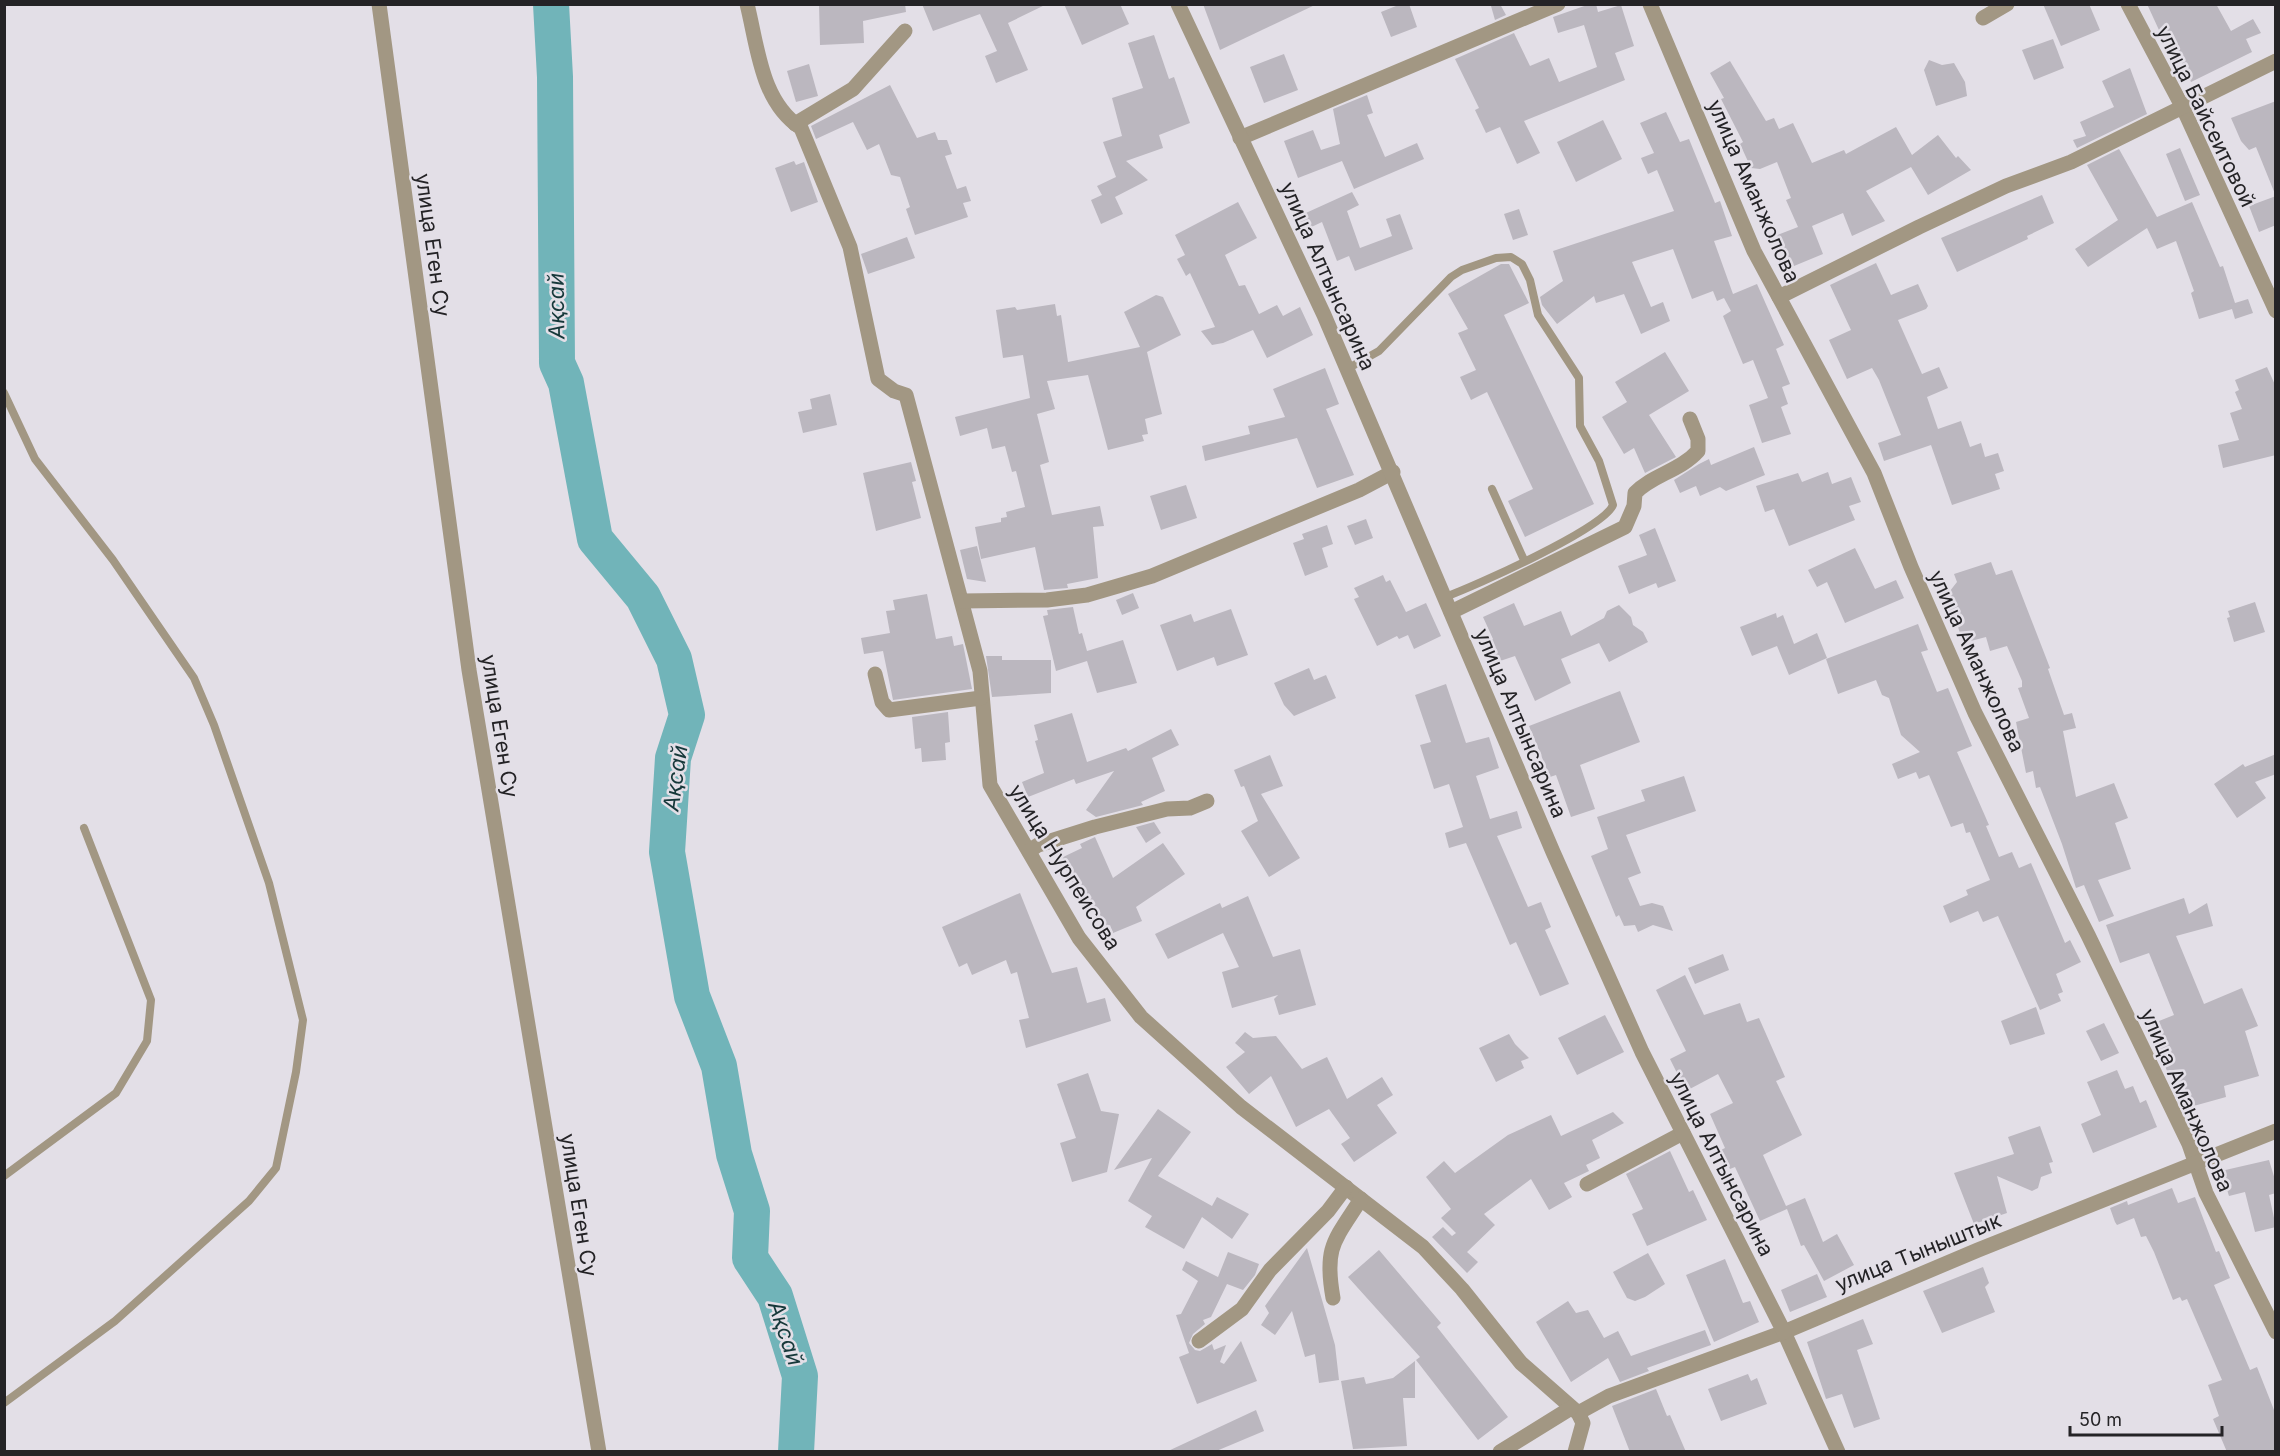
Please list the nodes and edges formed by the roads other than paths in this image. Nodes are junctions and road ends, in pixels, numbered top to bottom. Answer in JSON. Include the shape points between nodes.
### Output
{"nodes":[{"id":1,"x":379,"y":4,"type":"edge"},
{"id":2,"x":747,"y":4,"type":"edge"},
{"id":3,"x":1178,"y":4,"type":"edge"},
{"id":4,"x":1558,"y":4,"type":"edge"},
{"id":5,"x":1650,"y":4,"type":"edge"},
{"id":6,"x":2007,"y":4,"type":"edge"},
{"id":7,"x":2128,"y":4,"type":"edge"},
{"id":8,"x":1983,"y":18,"type":"dead end"},
{"id":9,"x":905,"y":31,"type":"dead end"},
{"id":10,"x":2276,"y":61,"type":"edge"},
{"id":11,"x":2183,"y":108,"type":"junction"},
{"id":12,"x":795,"y":124,"type":"junction"},
{"id":13,"x":1240,"y":138,"type":"junction"},
{"id":14,"x":1779,"y":297,"type":"junction"},
{"id":15,"x":2276,"y":311,"type":"edge"},
{"id":16,"x":1347,"y":369,"type":"junction"},
{"id":17,"x":4,"y":393,"type":"edge"},
{"id":18,"x":1690,"y":419,"type":"dead end"},
{"id":19,"x":1393,"y":472,"type":"junction"},
{"id":20,"x":1492,"y":489,"type":"dead end"},
{"id":21,"x":1524,"y":560,"type":"junction"},
{"id":22,"x":1445,"y":597,"type":"junction"},
{"id":23,"x":962,"y":601,"type":"junction"},
{"id":24,"x":1451,"y":612,"type":"junction"},
{"id":25,"x":875,"y":674,"type":"dead end"},
{"id":26,"x":981,"y":698,"type":"junction"},
{"id":27,"x":1207,"y":801,"type":"dead end"},
{"id":28,"x":84,"y":828,"type":"dead end"},
{"id":29,"x":1029,"y":850,"type":"junction"},
{"id":30,"x":2276,"y":1131,"type":"edge"},
{"id":31,"x":1683,"y":1133,"type":"junction"},
{"id":32,"x":2194,"y":1164,"type":"junction"},
{"id":33,"x":4,"y":1176,"type":"edge"},
{"id":34,"x":1587,"y":1184,"type":"dead end"},
{"id":35,"x":1346,"y":1187,"type":"junction"},
{"id":36,"x":1361,"y":1199,"type":"junction"},
{"id":37,"x":1333,"y":1298,"type":"dead end"},
{"id":38,"x":1784,"y":1332,"type":"junction"},
{"id":39,"x":2276,"y":1332,"type":"edge"},
{"id":40,"x":1199,"y":1341,"type":"dead end"},
{"id":41,"x":4,"y":1403,"type":"edge"},
{"id":42,"x":1574,"y":1411,"type":"junction"},
{"id":43,"x":599,"y":1452,"type":"edge"},
{"id":44,"x":1500,"y":1452,"type":"edge"},
{"id":45,"x":1575,"y":1452,"type":"edge"},
{"id":46,"x":1838,"y":1452,"type":"edge"}],
"edges":[{"from":1,"to":43,"type":"street","name":"улица Еген Су","via":[[469,670]]},
{"from":2,"to":12,"type":"street","name":"улица Нурпеисова","via":[[775,102],[784,117]]},
{"from":3,"to":13,"type":"street","name":"улица Алтынсарина"},
{"from":4,"to":13,"type":"street"},
{"from":5,"to":14,"type":"street","name":"улица Аманжолова","via":[[1754,251]]},
{"from":6,"to":8,"type":"street"},
{"from":7,"to":11,"type":"street","name":"улица Байсеитовой"},
{"from":9,"to":12,"type":"street","via":[[853,89]]},
{"from":10,"to":11,"type":"street"},
{"from":11,"to":14,"type":"street","via":[[2072,162],[2006,186]]},
{"from":11,"to":15,"type":"street","name":"улица Байсеитовой"},
{"from":12,"to":23,"type":"street","name":"улица Нурпеисова","via":[[801,128],[850,247],[878,379],[894,392],[906,395]]},
{"from":13,"to":16,"type":"street","name":"улица Алтынсарина"},
{"from":14,"to":32,"type":"street","name":"улица Аманжолова","via":[[1874,473],[1975,713],[2124,1010],[2189,1144]]},
{"from":16,"to":19,"type":"street","name":"улица Алтынсарина"},
{"from":16,"to":21,"type":"lane","via":[[1379,351],[1462,270],[1496,258],[1511,257],[1522,264],[1530,279],[1538,315],[1579,378],[1580,426],[1599,461],[1613,506],[1578,534]]},
{"from":17,"to":41,"type":"lane","via":[[35,459],[113,560],[194,678],[269,883],[303,1020],[276,1168],[242,1208],[115,1321]]},
{"from":18,"to":24,"type":"street","via":[[1698,451],[1678,468],[1635,493],[1625,527]]},
{"from":19,"to":22,"type":"street","name":"улица Алтынсарина"},
{"from":19,"to":23,"type":"street","via":[[1359,490],[1152,576],[1087,595],[1047,600]]},
{"from":20,"to":21,"type":"lane"},
{"from":21,"to":22,"type":"lane"},
{"from":22,"to":24,"type":"street","name":"улица Алтынсарина"},
{"from":23,"to":26,"type":"street","name":"улица Нурпеисова","via":[[980,671]]},
{"from":24,"to":31,"type":"street","name":"улица Алтынсарина","via":[[1642,1052]]},
{"from":25,"to":26,"type":"street","via":[[882,702],[889,710]]},
{"from":26,"to":29,"type":"street","name":"улица Нурпеисова","via":[[990,785]]},
{"from":27,"to":29,"type":"street","via":[[1095,827]]},
{"from":28,"to":33,"type":"lane","via":[[152,1000],[147,1041],[116,1093]]},
{"from":29,"to":35,"type":"street","name":"улица Нурпеисова","via":[[1079,938],[1141,1017],[1241,1107]]},
{"from":30,"to":32,"type":"street","name":"улица Тыныштык"},
{"from":31,"to":34,"type":"street"},
{"from":31,"to":38,"type":"street","name":"улица Алтынсарина"},
{"from":32,"to":38,"type":"street","name":"улица Тыныштык"},
{"from":32,"to":39,"type":"street","name":"улица Аманжолова"},
{"from":35,"to":36,"type":"street","name":"улица Нурпеисова"},
{"from":35,"to":40,"type":"street","via":[[1270,1270],[1242,1309]]},
{"from":36,"to":37,"type":"street","via":[[1329,1254]]},
{"from":36,"to":42,"type":"street","name":"улица Нурпеисова","via":[[1423,1247],[1462,1288],[1521,1363]]},
{"from":38,"to":42,"type":"street","name":"улица Тыныштык"},
{"from":38,"to":46,"type":"street","name":"улица Алтынсарина"},
{"from":42,"to":44,"type":"street","name":"улица Тыныштык"},
{"from":42,"to":45,"type":"street","via":[[1583,1424]]}]}
